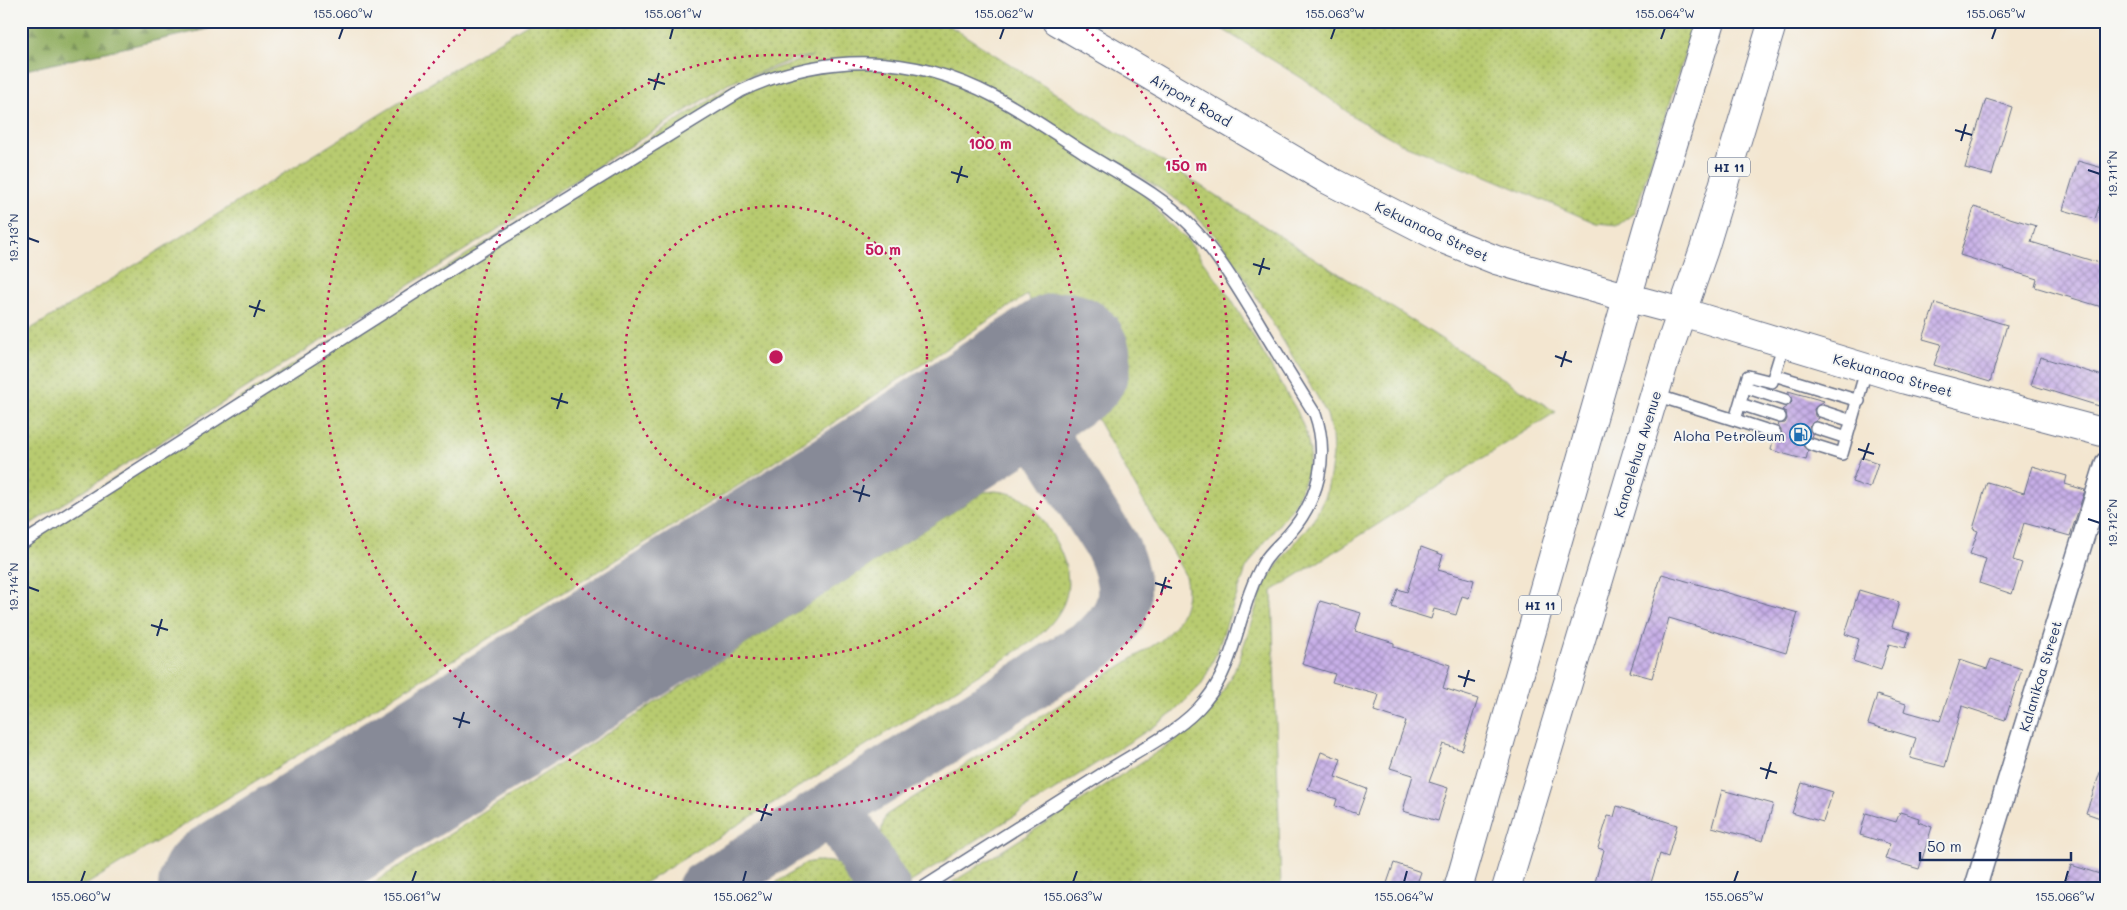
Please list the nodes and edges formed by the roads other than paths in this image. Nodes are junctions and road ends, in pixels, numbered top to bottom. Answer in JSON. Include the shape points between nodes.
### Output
{"nodes":[{"id":1,"x":1057,"y":21,"type":"edge"},
{"id":2,"x":1710,"y":21,"type":"edge"},
{"id":3,"x":1773,"y":21,"type":"edge"},
{"id":4,"x":1326,"y":179,"type":"joint"},
{"id":5,"x":1629,"y":298,"type":"junction"},
{"id":6,"x":1682,"y":312,"type":"junction"},
{"id":7,"x":1784,"y":343,"type":"junction"},
{"id":8,"x":1867,"y":367,"type":"junction"},
{"id":9,"x":1774,"y":375,"type":"junction"},
{"id":10,"x":1745,"y":387,"type":"junction"},
{"id":11,"x":1654,"y":395,"type":"junction"},
{"id":12,"x":1786,"y":400,"type":"dead end"},
{"id":13,"x":1859,"y":401,"type":"junction"},
{"id":14,"x":1740,"y":404,"type":"junction"},
{"id":15,"x":1821,"y":411,"type":"dead end"},
{"id":16,"x":1780,"y":417,"type":"dead end"},
{"id":17,"x":1735,"y":420,"type":"junction"},
{"id":18,"x":1852,"y":421,"type":"junction"},
{"id":19,"x":1816,"y":428,"type":"dead end"},
{"id":20,"x":1775,"y":433,"type":"dead end"},
{"id":21,"x":2106,"y":433,"type":"edge"},
{"id":22,"x":1847,"y":438,"type":"junction"},
{"id":23,"x":1810,"y":444,"type":"dead end"},
{"id":24,"x":2106,"y":464,"type":"edge"},
{"id":25,"x":21,"y":544,"type":"edge"},
{"id":26,"x":921,"y":889,"type":"edge"},
{"id":27,"x":1458,"y":889,"type":"edge"},
{"id":28,"x":1506,"y":889,"type":"edge"},
{"id":29,"x":1975,"y":889,"type":"edge"}],
"edges":[{"from":1,"to":4,"type":"main road","name":"Airport Road"},
{"from":2,"to":5,"type":"main road","number":"HI 11"},
{"from":3,"to":6,"type":"main road","name":"Kanoelehua Avenue","number":"HI 11"},
{"from":4,"to":5,"type":"main road","name":"Kekuanaoa Street","via":[[1400,218],[1478,253]]},
{"from":5,"to":6,"type":"main road","name":"Kekuanaoa Street"},
{"from":5,"to":27,"type":"main road","number":"HI 11"},
{"from":6,"to":7,"type":"main road","name":"Kekuanaoa Street"},
{"from":6,"to":11,"type":"main road","name":"Kanoelehua Avenue","number":"HI 11"},
{"from":7,"to":8,"type":"main road","name":"Kekuanaoa Street"},
{"from":7,"to":9,"type":"lane"},
{"from":8,"to":13,"type":"lane"},
{"from":8,"to":21,"type":"main road","name":"Kekuanaoa Street"},
{"from":9,"to":10,"type":"lane","via":[[1772,382],[1748,376]]},
{"from":9,"to":13,"type":"lane"},
{"from":10,"to":12,"type":"lane"},
{"from":10,"to":14,"type":"lane"},
{"from":11,"to":17,"type":"lane"},
{"from":11,"to":28,"type":"main road","name":"Kanoelehua Avenue","number":"HI 11"},
{"from":13,"to":18,"type":"lane"},
{"from":14,"to":16,"type":"lane"},
{"from":14,"to":17,"type":"lane"},
{"from":15,"to":18,"type":"lane"},
{"from":17,"to":20,"type":"lane"},
{"from":18,"to":22,"type":"lane"},
{"from":19,"to":22,"type":"lane"},
{"from":22,"to":23,"type":"lane","via":[[1842,454]]},
{"from":24,"to":29,"type":"street","name":"Kalanikoa Street"},
{"from":25,"to":26,"type":"lane","via":[[466,261],[741,91],[766,79],[800,69],[860,62],[896,64],[969,85],[1028,117],[1164,202],[1190,225],[1230,276],[1315,414],[1320,429],[1322,462],[1310,502],[1291,533],[1265,560],[1256,578],[1229,657],[1206,702],[1164,735]]}]}
